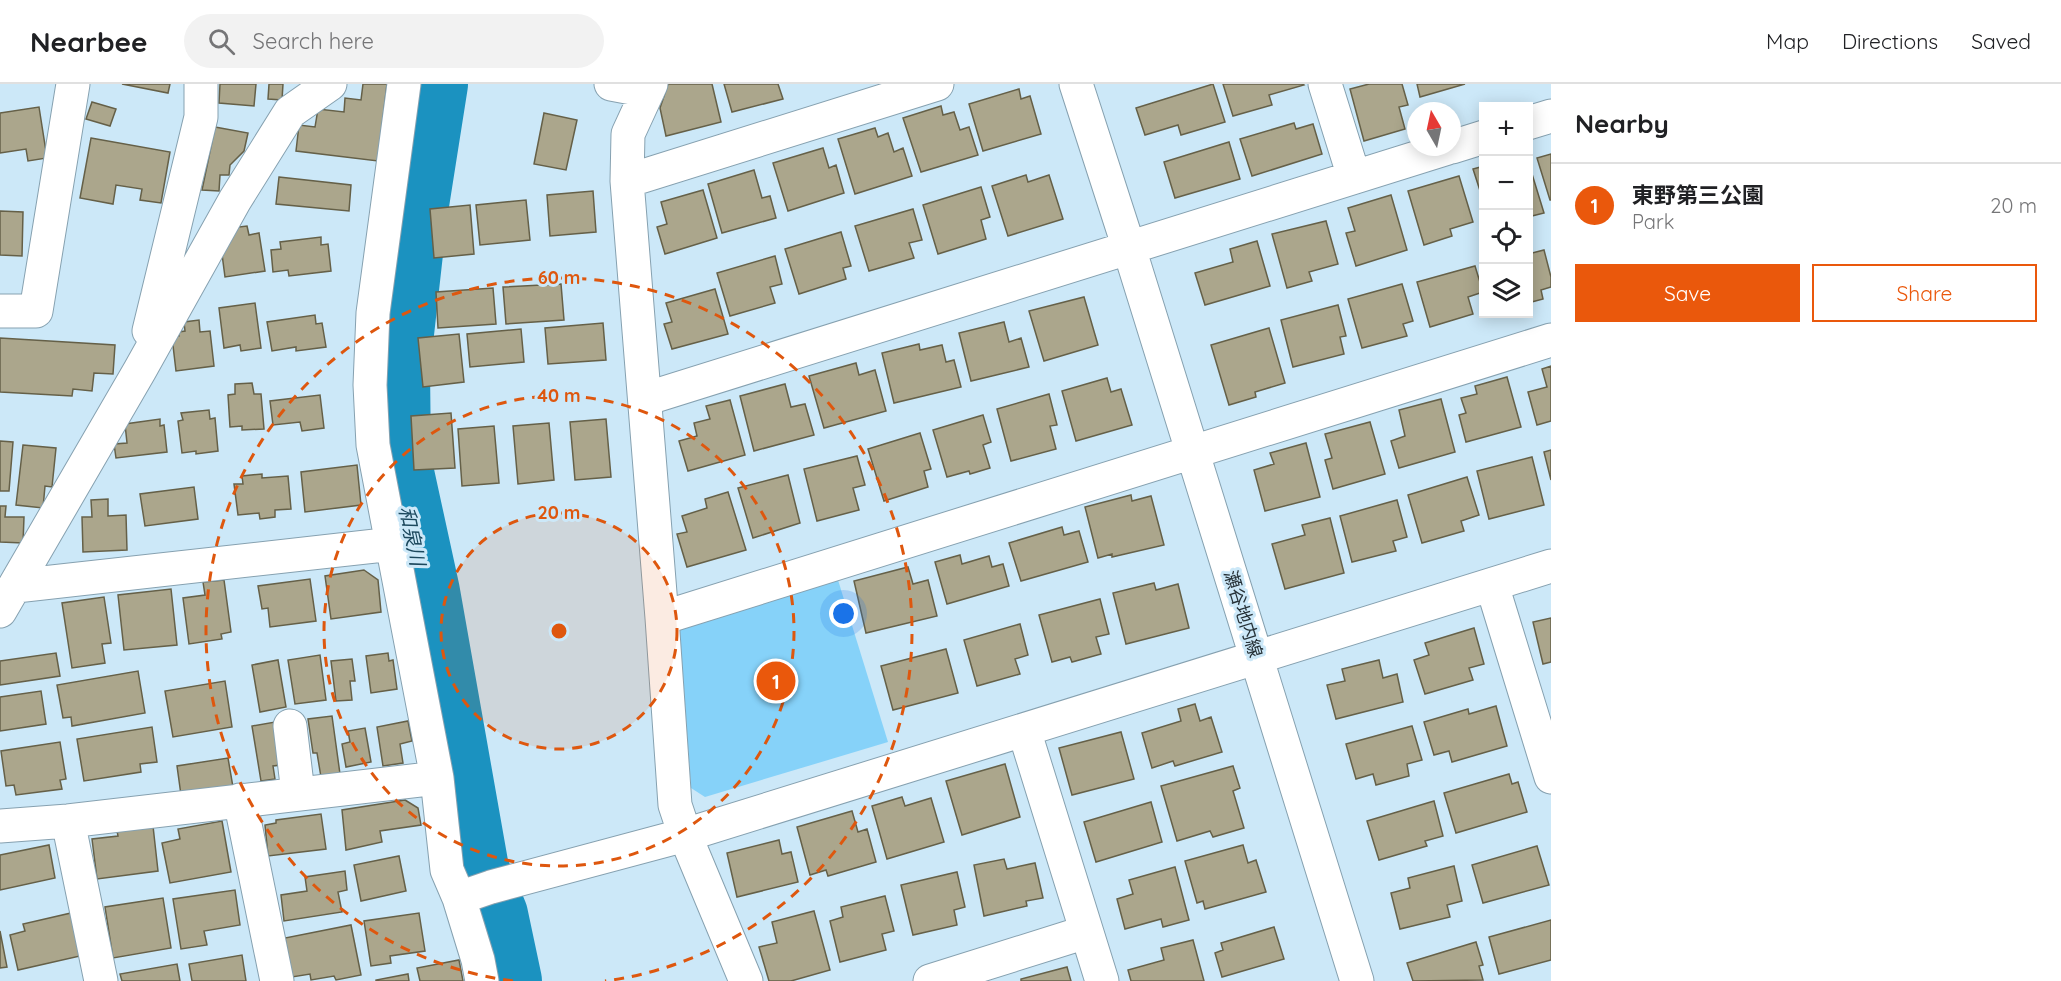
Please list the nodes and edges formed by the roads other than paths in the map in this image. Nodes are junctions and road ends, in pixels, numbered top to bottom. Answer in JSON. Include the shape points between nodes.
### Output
{"nodes":[{"id":1,"x":73,"y":84,"type":"edge"},
{"id":2,"x":201,"y":84,"type":"edge"},
{"id":3,"x":330,"y":84,"type":"edge"},
{"id":4,"x":404,"y":84,"type":"edge"},
{"id":5,"x":611,"y":84,"type":"edge"},
{"id":6,"x":937,"y":84,"type":"edge"},
{"id":7,"x":1076,"y":84,"type":"edge"},
{"id":8,"x":1325,"y":84,"type":"edge"},
{"id":9,"x":649,"y":87,"type":"edge"},
{"id":10,"x":1551,"y":116,"type":"edge"},
{"id":11,"x":1533,"y":121,"type":"edge"},
{"id":12,"x":1479,"y":139,"type":"edge"},
{"id":13,"x":1461,"y":144,"type":"edge"},
{"id":14,"x":1422,"y":156,"type":"edge"},
{"id":15,"x":1354,"y":177,"type":"junction"},
{"id":16,"x":627,"y":181,"type":"junction"},
{"id":17,"x":1130,"y":248,"type":"junction"},
{"id":18,"x":0,"y":311,"type":"edge"},
{"id":19,"x":1551,"y":340,"type":"edge"},
{"id":20,"x":140,"y":370,"type":"junction"},
{"id":21,"x":645,"y":399,"type":"junction"},
{"id":22,"x":1193,"y":452,"type":"junction"},
{"id":23,"x":393,"y":544,"type":"junction"},
{"id":24,"x":1551,"y":566,"type":"edge"},
{"id":25,"x":1492,"y":585,"type":"junction"},
{"id":26,"x":8,"y":598,"type":"edge"},
{"id":27,"x":662,"y":618,"type":"junction"},
{"id":28,"x":1257,"y":658,"type":"junction"},
{"id":29,"x":290,"y":726,"type":"dead end"},
{"id":30,"x":1024,"y":730,"type":"junction"},
{"id":31,"x":436,"y":777,"type":"junction"},
{"id":32,"x":1551,"y":777,"type":"edge"},
{"id":33,"x":298,"y":794,"type":"junction"},
{"id":34,"x":240,"y":800,"type":"junction"},
{"id":35,"x":68,"y":821,"type":"junction"},
{"id":36,"x":0,"y":826,"type":"edge"},
{"id":37,"x":685,"y":835,"type":"junction"},
{"id":38,"x":474,"y":892,"type":"junction"},
{"id":39,"x":1086,"y":932,"type":"junction"},
{"id":40,"x":101,"y":981,"type":"edge"},
{"id":41,"x":277,"y":981,"type":"edge"},
{"id":42,"x":482,"y":981,"type":"edge"},
{"id":43,"x":746,"y":981,"type":"edge"},
{"id":44,"x":930,"y":981,"type":"edge"},
{"id":45,"x":1101,"y":981,"type":"edge"},
{"id":46,"x":1357,"y":981,"type":"edge"}],
"edges":[{"from":1,"to":18,"type":"street","via":[[36,311]]},
{"from":2,"to":20,"type":"street","via":[[201,117]]},
{"from":3,"to":20,"type":"street","via":[[290,112],[235,200]]},
{"from":4,"to":23,"type":"street","via":[[373,313],[370,385],[373,445]]},
{"from":5,"to":9,"type":"street"},
{"from":6,"to":16,"type":"street"},
{"from":7,"to":17,"type":"street","name":"瀬谷地内線"},
{"from":8,"to":15,"type":"street"},
{"from":9,"to":16,"type":"street","via":[[628,134]]},
{"from":10,"to":11,"type":"street"},
{"from":12,"to":13,"type":"street"},
{"from":14,"to":15,"type":"street"},
{"from":15,"to":17,"type":"street"},
{"from":16,"to":21,"type":"street"},
{"from":17,"to":21,"type":"street"},
{"from":17,"to":22,"type":"street","name":"瀬谷地内線"},
{"from":19,"to":22,"type":"street"},
{"from":20,"to":26,"type":"street"},
{"from":21,"to":27,"type":"street"},
{"from":22,"to":27,"type":"street"},
{"from":22,"to":28,"type":"street","name":"瀬谷地内線"},
{"from":23,"to":26,"type":"street"},
{"from":23,"to":31,"type":"street"},
{"from":24,"to":25,"type":"street"},
{"from":25,"to":28,"type":"street"},
{"from":25,"to":32,"type":"street"},
{"from":27,"to":37,"type":"street","via":[[675,805]]},
{"from":28,"to":30,"type":"street"},
{"from":28,"to":46,"type":"street","name":"瀬谷地内線"},
{"from":29,"to":33,"type":"street"},
{"from":30,"to":37,"type":"street"},
{"from":30,"to":39,"type":"street"},
{"from":31,"to":33,"type":"street"},
{"from":31,"to":38,"type":"street","via":[[447,870]]},
{"from":33,"to":34,"type":"street"},
{"from":34,"to":35,"type":"street"},
{"from":34,"to":41,"type":"street"},
{"from":35,"to":36,"type":"street"},
{"from":35,"to":40,"type":"street"},
{"from":37,"to":38,"type":"street"},
{"from":37,"to":43,"type":"street"},
{"from":38,"to":42,"type":"street"},
{"from":39,"to":44,"type":"street"},
{"from":39,"to":45,"type":"street"}]}
